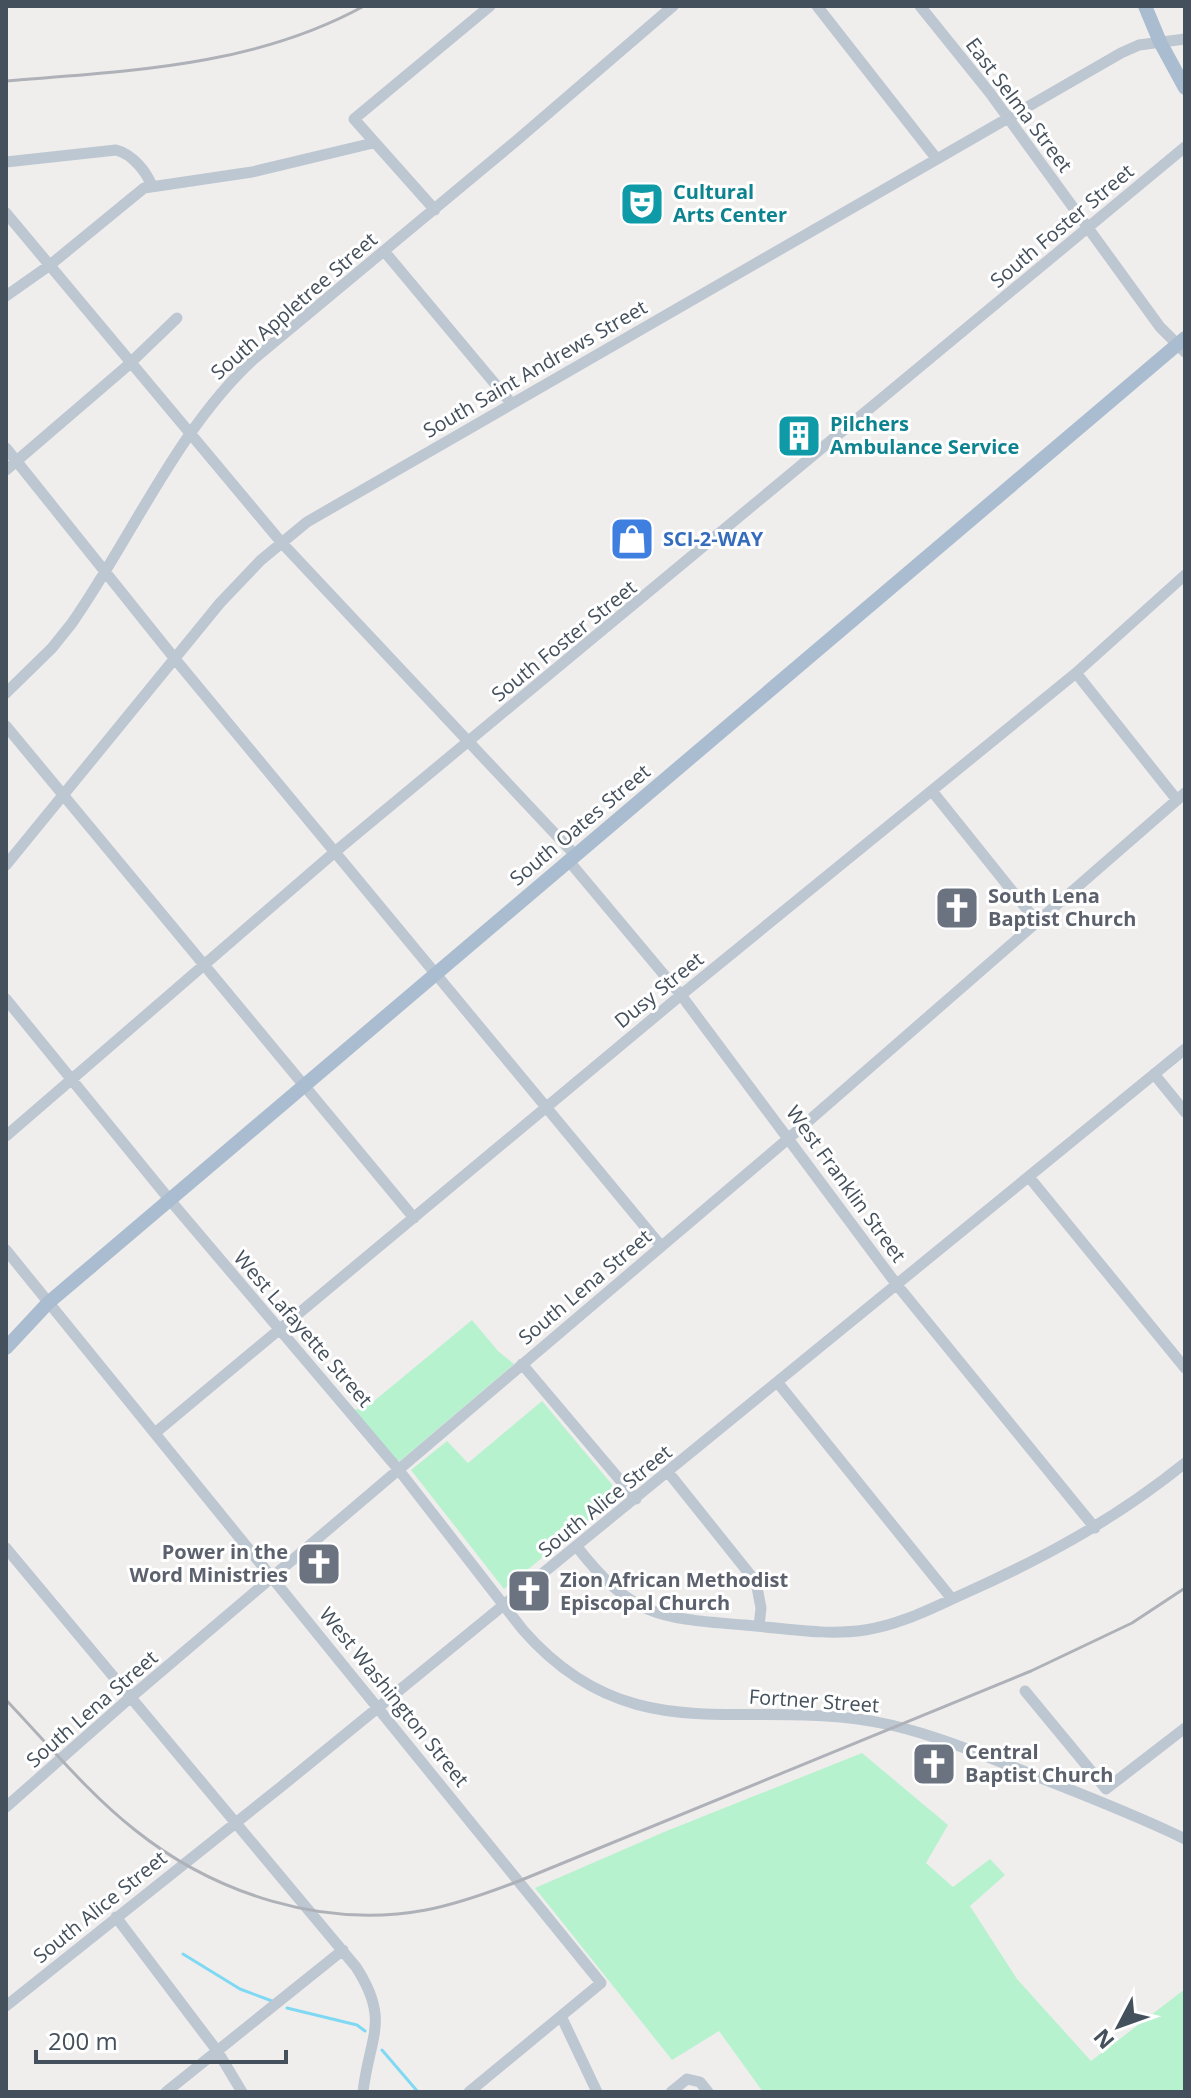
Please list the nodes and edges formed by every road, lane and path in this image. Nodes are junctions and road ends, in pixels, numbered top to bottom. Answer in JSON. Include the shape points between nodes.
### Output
{"nodes":[{"id":1,"x":490,"y":6,"type":"edge"},
{"id":2,"x":673,"y":6,"type":"edge"},
{"id":3,"x":817,"y":6,"type":"edge"},
{"id":4,"x":920,"y":6,"type":"edge"},
{"id":5,"x":1145,"y":6,"type":"edge"},
{"id":6,"x":1185,"y":39,"type":"edge"},
{"id":7,"x":1160,"y":42,"type":"junction"},
{"id":8,"x":1185,"y":88,"type":"edge"},
{"id":9,"x":1007,"y":117,"type":"junction"},
{"id":10,"x":373,"y":143,"type":"junction"},
{"id":11,"x":1185,"y":147,"type":"edge"},
{"id":12,"x":936,"y":158,"type":"junction"},
{"id":13,"x":6,"y":162,"type":"edge"},
{"id":14,"x":152,"y":186,"type":"junction"},
{"id":15,"x":435,"y":210,"type":"junction"},
{"id":16,"x":6,"y":213,"type":"edge"},
{"id":17,"x":1088,"y":228,"type":"junction"},
{"id":18,"x":384,"y":251,"type":"junction"},
{"id":19,"x":50,"y":265,"type":"junction"},
{"id":20,"x":6,"y":296,"type":"edge"},
{"id":21,"x":177,"y":318,"type":"dead end"},
{"id":22,"x":1183,"y":345,"type":"edge"},
{"id":23,"x":130,"y":361,"type":"junction"},
{"id":24,"x":511,"y":403,"type":"junction"},
{"id":25,"x":191,"y":433,"type":"junction"},
{"id":26,"x":6,"y":448,"type":"edge"},
{"id":27,"x":16,"y":461,"type":"junction"},
{"id":28,"x":6,"y":470,"type":"edge"},
{"id":29,"x":281,"y":542,"type":"junction"},
{"id":30,"x":106,"y":571,"type":"junction"},
{"id":31,"x":1185,"y":575,"type":"edge"},
{"id":32,"x":175,"y":659,"type":"junction"},
{"id":33,"x":1076,"y":673,"type":"junction"},
{"id":34,"x":6,"y":693,"type":"edge"},
{"id":35,"x":6,"y":726,"type":"edge"},
{"id":36,"x":469,"y":742,"type":"junction"},
{"id":37,"x":932,"y":791,"type":"junction"},
{"id":38,"x":64,"y":794,"type":"junction"},
{"id":39,"x":1181,"y":796,"type":"edge"},
{"id":40,"x":336,"y":851,"type":"junction"},
{"id":41,"x":572,"y":858,"type":"junction"},
{"id":42,"x":6,"y":865,"type":"edge"},
{"id":43,"x":1037,"y":922,"type":"junction"},
{"id":44,"x":204,"y":965,"type":"junction"},
{"id":45,"x":435,"y":973,"type":"junction"},
{"id":46,"x":681,"y":995,"type":"junction"},
{"id":47,"x":6,"y":999,"type":"edge"},
{"id":48,"x":1185,"y":1049,"type":"edge"},
{"id":49,"x":1154,"y":1074,"type":"junction"},
{"id":50,"x":71,"y":1079,"type":"junction"},
{"id":51,"x":304,"y":1085,"type":"junction"},
{"id":52,"x":546,"y":1108,"type":"junction"},
{"id":53,"x":1185,"y":1112,"type":"edge"},
{"id":54,"x":6,"y":1136,"type":"edge"},
{"id":55,"x":789,"y":1138,"type":"junction"},
{"id":56,"x":1029,"y":1177,"type":"junction"},
{"id":57,"x":169,"y":1199,"type":"junction"},
{"id":58,"x":414,"y":1218,"type":"junction"},
{"id":59,"x":661,"y":1246,"type":"junction"},
{"id":60,"x":6,"y":1250,"type":"edge"},
{"id":61,"x":897,"y":1285,"type":"junction"},
{"id":62,"x":48,"y":1303,"type":"junction"},
{"id":63,"x":280,"y":1330,"type":"junction"},
{"id":64,"x":6,"y":1348,"type":"edge"},
{"id":65,"x":522,"y":1364,"type":"junction"},
{"id":66,"x":1185,"y":1368,"type":"edge"},
{"id":67,"x":778,"y":1383,"type":"junction"},
{"id":68,"x":155,"y":1433,"type":"junction"},
{"id":69,"x":1185,"y":1463,"type":"edge"},
{"id":70,"x":398,"y":1469,"type":"junction"},
{"id":71,"x":668,"y":1472,"type":"junction"},
{"id":72,"x":636,"y":1499,"type":"junction"},
{"id":73,"x":1095,"y":1528,"type":"junction"},
{"id":74,"x":577,"y":1547,"type":"junction"},
{"id":75,"x":6,"y":1548,"type":"edge"},
{"id":76,"x":273,"y":1577,"type":"junction"},
{"id":77,"x":952,"y":1599,"type":"junction"},
{"id":78,"x":504,"y":1606,"type":"junction"},
{"id":79,"x":759,"y":1626,"type":"junction"},
{"id":80,"x":1025,"y":1691,"type":"dead end"},
{"id":81,"x":131,"y":1697,"type":"junction"},
{"id":82,"x":379,"y":1708,"type":"junction"},
{"id":83,"x":1185,"y":1728,"type":"edge"},
{"id":84,"x":1106,"y":1789,"type":"junction"},
{"id":85,"x":1104,"y":1803,"type":"junction"},
{"id":86,"x":6,"y":1807,"type":"edge"},
{"id":87,"x":235,"y":1822,"type":"junction"},
{"id":88,"x":1185,"y":1839,"type":"edge"},
{"id":89,"x":116,"y":1917,"type":"junction"},
{"id":90,"x":343,"y":1950,"type":"junction"},
{"id":91,"x":6,"y":2006,"type":"edge"},
{"id":92,"x":561,"y":2016,"type":"junction"},
{"id":93,"x":218,"y":2052,"type":"junction"},
{"id":94,"x":166,"y":2092,"type":"edge"},
{"id":95,"x":242,"y":2092,"type":"edge"},
{"id":96,"x":363,"y":2092,"type":"edge"},
{"id":97,"x":469,"y":2092,"type":"edge"},
{"id":98,"x":597,"y":2092,"type":"edge"},
{"id":99,"x":671,"y":2092,"type":"edge"},
{"id":100,"x":708,"y":2092,"type":"edge"}],
"edges":[{"from":1,"to":10,"type":"street","via":[[354,119]]},
{"from":2,"to":15,"type":"street","name":"South Appletree Street"},
{"from":3,"to":12,"type":"street"},
{"from":4,"to":9,"type":"street","name":"East Selma Street"},
{"from":5,"to":7,"type":"main road"},
{"from":6,"to":7,"type":"street","name":"South Saint Andrews Street"},
{"from":7,"to":8,"type":"main road"},
{"from":7,"to":9,"type":"street","name":"South Saint Andrews Street","via":[[1121,53]]},
{"from":9,"to":12,"type":"street","name":"South Saint Andrews Street"},
{"from":9,"to":17,"type":"street","name":"East Selma Street"},
{"from":10,"to":14,"type":"street","via":[[252,172]]},
{"from":10,"to":15,"type":"street"},
{"from":11,"to":17,"type":"street","name":"South Foster Street"},
{"from":12,"to":24,"type":"street","name":"South Saint Andrews Street"},
{"from":13,"to":14,"type":"street","via":[[116,150],[129,156]]},
{"from":14,"to":19,"type":"street","via":[[136,193]]},
{"from":15,"to":18,"type":"street","name":"South Appletree Street"},
{"from":16,"to":19,"type":"street","name":"West Franklin Street"},
{"from":17,"to":22,"type":"street","name":"East Selma Street","via":[[1160,327]]},
{"from":17,"to":36,"type":"street","name":"South Foster Street"},
{"from":18,"to":24,"type":"street"},
{"from":18,"to":25,"type":"street","name":"South Appletree Street","via":[[241,371]]},
{"from":19,"to":20,"type":"street"},
{"from":19,"to":23,"type":"street","name":"West Franklin Street"},
{"from":21,"to":23,"type":"street"},
{"from":22,"to":41,"type":"main road","name":"South Oates Street"},
{"from":23,"to":25,"type":"street","name":"West Franklin Street"},
{"from":23,"to":27,"type":"street"},
{"from":24,"to":29,"type":"street","name":"South Saint Andrews Street","via":[[336,504]]},
{"from":25,"to":29,"type":"street","name":"West Franklin Street"},
{"from":25,"to":30,"type":"street","name":"South Appletree Street"},
{"from":26,"to":27,"type":"street"},
{"from":27,"to":28,"type":"street"},
{"from":27,"to":30,"type":"street"},
{"from":29,"to":32,"type":"street","name":"South Saint Andrews Street"},
{"from":29,"to":36,"type":"street","name":"West Franklin Street"},
{"from":30,"to":32,"type":"street"},
{"from":30,"to":34,"type":"street","name":"South Appletree Street","via":[[52,648]]},
{"from":31,"to":33,"type":"street","name":"Dusy Street"},
{"from":32,"to":38,"type":"street","name":"South Saint Andrews Street"},
{"from":32,"to":40,"type":"street"},
{"from":33,"to":37,"type":"street","name":"Dusy Street"},
{"from":33,"to":39,"type":"street"},
{"from":35,"to":38,"type":"street"},
{"from":36,"to":40,"type":"street","name":"South Foster Street"},
{"from":36,"to":41,"type":"street","name":"West Franklin Street"},
{"from":37,"to":43,"type":"street"},
{"from":37,"to":46,"type":"street","name":"Dusy Street"},
{"from":38,"to":42,"type":"street","name":"South Saint Andrews Street"},
{"from":38,"to":44,"type":"street"},
{"from":39,"to":43,"type":"street","name":"South Lena Street"},
{"from":40,"to":44,"type":"street","name":"South Foster Street"},
{"from":40,"to":45,"type":"street"},
{"from":41,"to":45,"type":"main road","name":"South Oates Street"},
{"from":41,"to":46,"type":"street","name":"West Franklin Street"},
{"from":43,"to":55,"type":"street","name":"South Lena Street"},
{"from":44,"to":50,"type":"street","name":"South Foster Street"},
{"from":44,"to":51,"type":"street"},
{"from":45,"to":51,"type":"main road","name":"South Oates Street"},
{"from":45,"to":52,"type":"street"},
{"from":46,"to":52,"type":"street","name":"Dusy Street"},
{"from":46,"to":55,"type":"street","name":"West Franklin Street"},
{"from":47,"to":50,"type":"street","name":"West Lafayette Street"},
{"from":48,"to":49,"type":"street","name":"South Alice Street"},
{"from":49,"to":53,"type":"street"},
{"from":49,"to":56,"type":"street","name":"South Alice Street"},
{"from":50,"to":54,"type":"street","name":"South Foster Street"},
{"from":50,"to":57,"type":"street","name":"West Lafayette Street"},
{"from":51,"to":57,"type":"main road","name":"South Oates Street"},
{"from":51,"to":58,"type":"street"},
{"from":52,"to":58,"type":"street","name":"Dusy Street"},
{"from":52,"to":59,"type":"street"},
{"from":55,"to":59,"type":"street","name":"South Lena Street"},
{"from":55,"to":61,"type":"street","name":"West Franklin Street"},
{"from":56,"to":61,"type":"street","name":"South Alice Street"},
{"from":56,"to":66,"type":"street"},
{"from":57,"to":62,"type":"main road","name":"South Oates Street"},
{"from":57,"to":63,"type":"street","name":"West Lafayette Street"},
{"from":58,"to":63,"type":"street","name":"Dusy Street"},
{"from":59,"to":65,"type":"street","name":"South Lena Street"},
{"from":60,"to":62,"type":"street","name":"West Washington Street"},
{"from":61,"to":67,"type":"street","name":"South Alice Street"},
{"from":61,"to":73,"type":"street","name":"West Franklin Street"},
{"from":62,"to":64,"type":"main road","name":"South Oates Street"},
{"from":62,"to":68,"type":"street","name":"West Washington Street"},
{"from":63,"to":68,"type":"street","name":"Dusy Street"},
{"from":63,"to":70,"type":"street","name":"West Lafayette Street"},
{"from":65,"to":70,"type":"street","name":"South Lena Street"},
{"from":65,"to":72,"type":"street"},
{"from":67,"to":71,"type":"street","name":"South Alice Street"},
{"from":67,"to":77,"type":"street"},
{"from":68,"to":76,"type":"street","name":"West Washington Street"},
{"from":69,"to":73,"type":"street"},
{"from":70,"to":76,"type":"street","name":"South Lena Street"},
{"from":70,"to":78,"type":"street","name":"West Lafayette Street"},
{"from":71,"to":72,"type":"street","name":"South Alice Street"},
{"from":71,"to":79,"type":"street","via":[[756,1582]]},
{"from":72,"to":74,"type":"street","name":"South Alice Street"},
{"from":73,"to":77,"type":"street"},
{"from":74,"to":78,"type":"street","name":"South Alice Street"},
{"from":74,"to":79,"type":"street","via":[[602,1579],[652,1611],[684,1620]]},
{"from":75,"to":81,"type":"street"},
{"from":76,"to":81,"type":"street","name":"South Lena Street"},
{"from":76,"to":82,"type":"street","name":"West Washington Street"},
{"from":77,"to":79,"type":"street","via":[[862,1631]]},
{"from":78,"to":82,"type":"street","name":"South Alice Street"},
{"from":78,"to":85,"type":"street","name":"Fortner Street","via":[[538,1648],[568,1673],[636,1706],[886,1724]]},
{"from":80,"to":84,"type":"street"},
{"from":81,"to":86,"type":"street","name":"South Lena Street"},
{"from":81,"to":87,"type":"street"},
{"from":82,"to":87,"type":"street","name":"South Alice Street"},
{"from":82,"to":92,"type":"street","name":"West Washington Street","via":[[601,1983]]},
{"from":83,"to":84,"type":"street"},
{"from":84,"to":85,"type":"street"},
{"from":85,"to":88,"type":"street","name":"Fortner Street"},
{"from":87,"to":89,"type":"street","name":"South Alice Street"},
{"from":87,"to":90,"type":"street"},
{"from":89,"to":91,"type":"street","name":"South Alice Street"},
{"from":89,"to":93,"type":"street"},
{"from":90,"to":93,"type":"street"},
{"from":90,"to":96,"type":"street","via":[[365,1981],[376,2013]]},
{"from":92,"to":97,"type":"street"},
{"from":92,"to":98,"type":"street"},
{"from":93,"to":94,"type":"street"},
{"from":93,"to":95,"type":"street"},
{"from":99,"to":100,"type":"street","via":[[687,2079],[700,2082]]}]}
